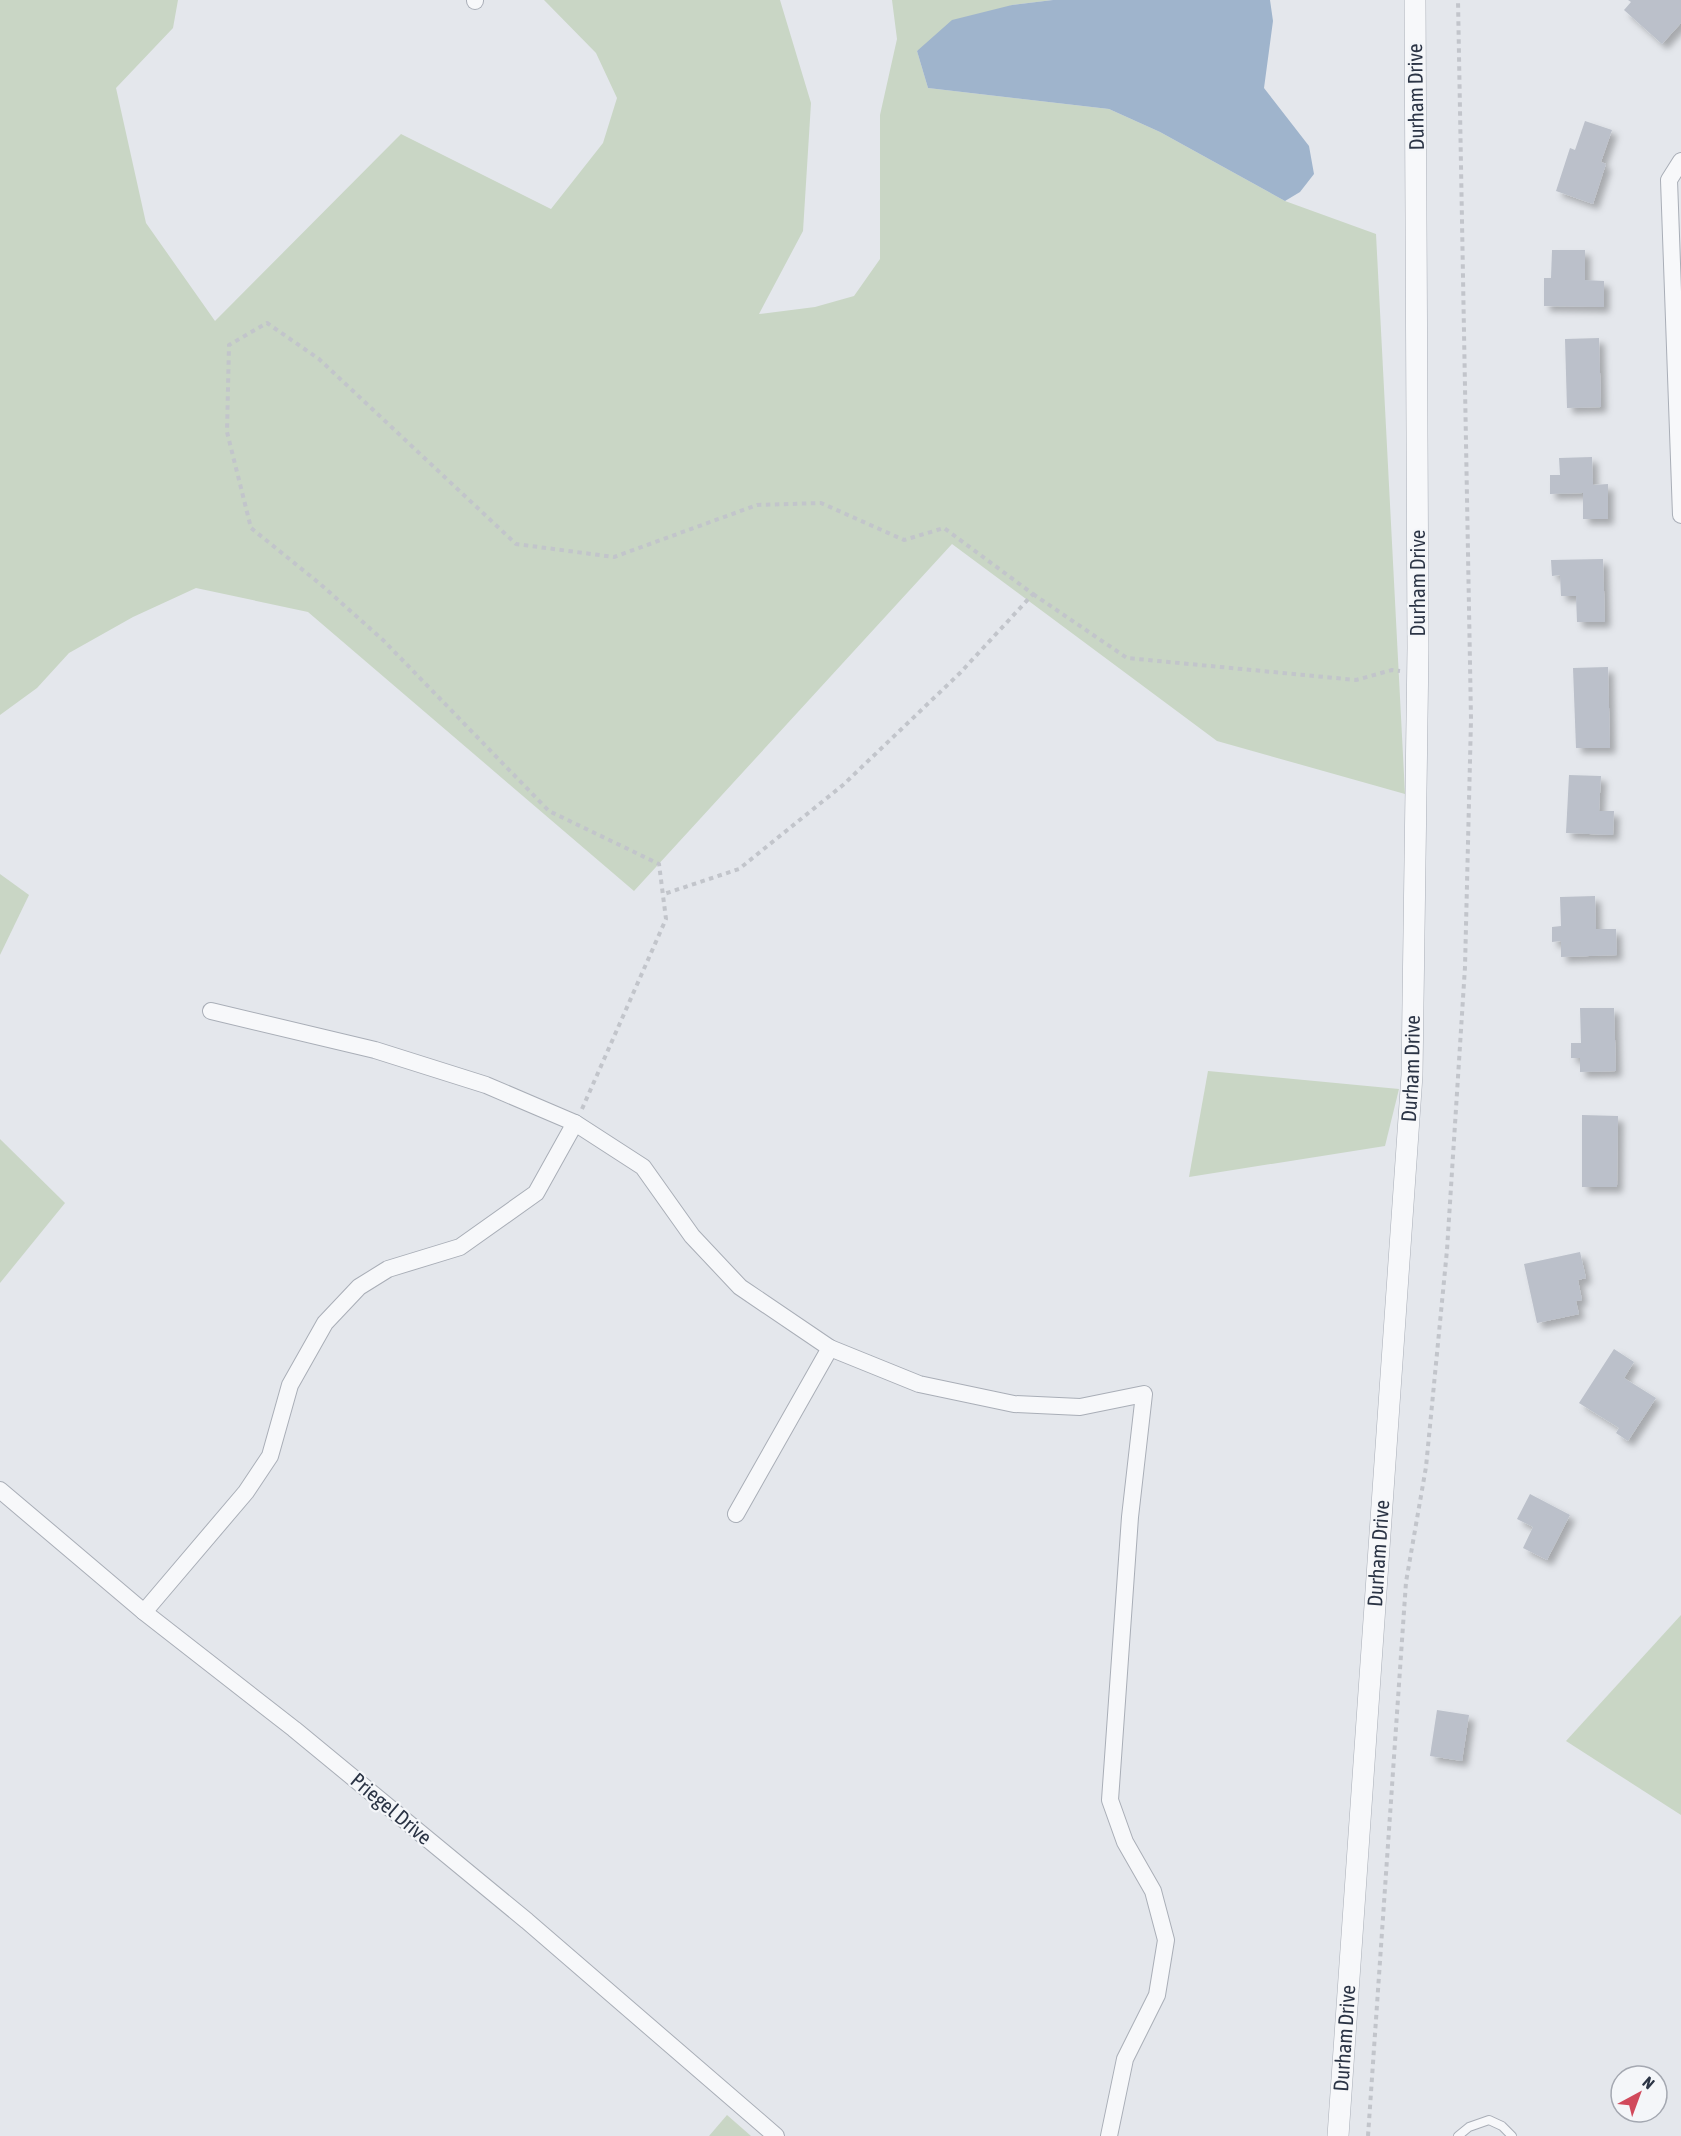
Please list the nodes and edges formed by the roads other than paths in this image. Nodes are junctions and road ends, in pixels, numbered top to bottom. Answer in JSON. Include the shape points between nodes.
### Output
{"nodes":[{"id":1,"x":1415,"y":0,"type":"edge"},
{"id":2,"x":1681,"y":161,"type":"edge"},
{"id":3,"x":1681,"y":515,"type":"edge"},
{"id":4,"x":211,"y":1011,"type":"dead end"},
{"id":5,"x":575,"y":1123,"type":"junction"},
{"id":6,"x":830,"y":1348,"type":"junction"},
{"id":7,"x":0,"y":1490,"type":"edge"},
{"id":8,"x":736,"y":1514,"type":"dead end"},
{"id":9,"x":144,"y":1612,"type":"junction"},
{"id":10,"x":772,"y":2135,"type":"edge"},
{"id":11,"x":1109,"y":2136,"type":"edge"},
{"id":12,"x":1338,"y":2136,"type":"edge"},
{"id":13,"x":1458,"y":2136,"type":"edge"},
{"id":14,"x":1512,"y":2136,"type":"edge"}],
"edges":[{"from":1,"to":12,"type":"street","name":"Durham Drive","via":[[1418,673],[1412,1075]]},
{"from":2,"to":3,"type":"street","via":[[1669,180]]},
{"from":4,"to":5,"type":"street","via":[[375,1050],[486,1085]]},
{"from":5,"to":6,"type":"street","via":[[644,1167],[692,1236],[740,1287]]},
{"from":5,"to":9,"type":"street","via":[[536,1192],[460,1247],[388,1269],[359,1287],[325,1323],[290,1385],[270,1456],[246,1492]]},
{"from":6,"to":8,"type":"street"},
{"from":6,"to":11,"type":"street","via":[[919,1384],[1014,1404],[1080,1407],[1144,1394],[1130,1517],[1110,1800],[1125,1842],[1153,1891],[1166,1940],[1157,1995],[1125,2059]]},
{"from":7,"to":9,"type":"street","name":"Priegel Drive"},
{"from":9,"to":10,"type":"street","name":"Priegel Drive","via":[[466,1871]]},
{"from":13,"to":14,"type":"lane","via":[[1489,2120]]}]}
